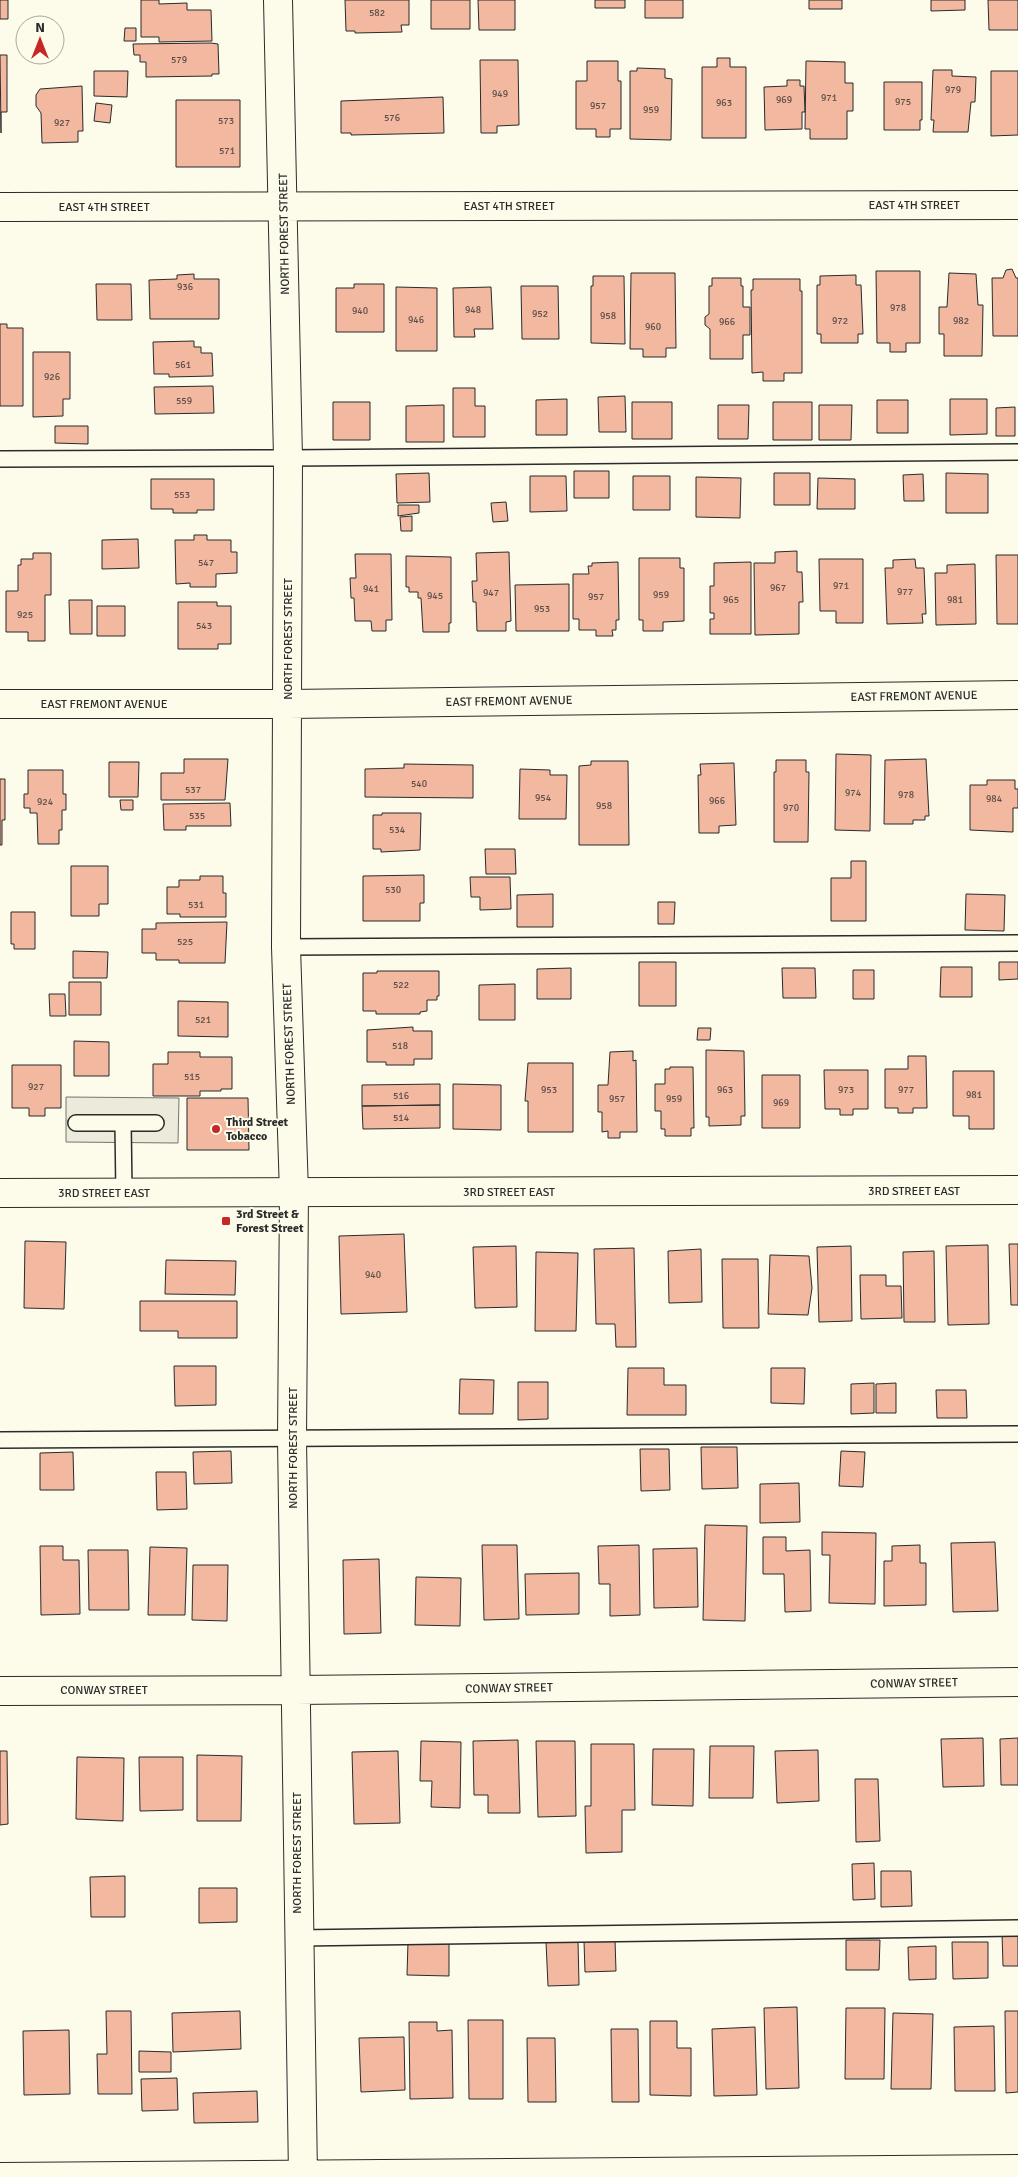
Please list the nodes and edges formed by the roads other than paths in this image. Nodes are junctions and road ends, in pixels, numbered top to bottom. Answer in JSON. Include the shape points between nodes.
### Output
{"nodes":[{"id":1,"x":278,"y":0,"type":"edge"},
{"id":2,"x":1018,"y":205,"type":"edge"},
{"id":3,"x":284,"y":206,"type":"junction"},
{"id":4,"x":0,"y":207,"type":"edge"},
{"id":5,"x":1018,"y":452,"type":"edge"},
{"id":6,"x":288,"y":458,"type":"junction"},
{"id":7,"x":0,"y":459,"type":"edge"},
{"id":8,"x":1018,"y":695,"type":"edge"},
{"id":9,"x":0,"y":704,"type":"edge"},
{"id":10,"x":288,"y":704,"type":"junction"},
{"id":11,"x":1018,"y":943,"type":"edge"},
{"id":12,"x":286,"y":947,"type":"junction"},
{"id":13,"x":76,"y":1123,"type":"dead end"},
{"id":14,"x":123,"y":1123,"type":"junction"},
{"id":15,"x":156,"y":1123,"type":"dead end"},
{"id":16,"x":1018,"y":1190,"type":"edge"},
{"id":17,"x":0,"y":1193,"type":"edge"},
{"id":18,"x":124,"y":1193,"type":"junction"},
{"id":19,"x":294,"y":1193,"type":"junction"},
{"id":20,"x":1018,"y":1434,"type":"edge"},
{"id":21,"x":292,"y":1439,"type":"junction"},
{"id":22,"x":0,"y":1440,"type":"edge"},
{"id":23,"x":1018,"y":1682,"type":"edge"},
{"id":24,"x":0,"y":1690,"type":"edge"},
{"id":25,"x":296,"y":1690,"type":"junction"},
{"id":26,"x":1018,"y":1928,"type":"edge"},
{"id":27,"x":298,"y":1938,"type":"junction"},
{"id":28,"x":1018,"y":2169,"type":"edge"},
{"id":29,"x":302,"y":2176,"type":"edge"},
{"id":30,"x":0,"y":2177,"type":"edge"}],
"edges":[{"from":1,"to":3,"type":"street","name":"NORTH FOREST STREET"},
{"from":2,"to":3,"type":"street","name":"EAST 4TH STREET"},
{"from":3,"to":4,"type":"street","name":"EAST 4TH STREET"},
{"from":3,"to":6,"type":"street","name":"NORTH FOREST STREET"},
{"from":5,"to":6,"type":"lane"},
{"from":6,"to":7,"type":"lane"},
{"from":6,"to":10,"type":"street","name":"NORTH FOREST STREET"},
{"from":8,"to":10,"type":"street","name":"EAST FREMONT AVENUE"},
{"from":9,"to":10,"type":"street","name":"EAST FREMONT AVENUE"},
{"from":10,"to":12,"type":"street","name":"NORTH FOREST STREET"},
{"from":11,"to":12,"type":"lane"},
{"from":12,"to":19,"type":"street","name":"NORTH FOREST STREET"},
{"from":13,"to":14,"type":"lane"},
{"from":14,"to":15,"type":"lane"},
{"from":14,"to":18,"type":"lane"},
{"from":16,"to":19,"type":"street","name":"3RD STREET EAST"},
{"from":17,"to":18,"type":"street","name":"3RD STREET EAST"},
{"from":18,"to":19,"type":"street","name":"3RD STREET EAST"},
{"from":19,"to":21,"type":"street","name":"NORTH FOREST STREET"},
{"from":20,"to":21,"type":"lane"},
{"from":21,"to":22,"type":"lane"},
{"from":21,"to":25,"type":"street","name":"NORTH FOREST STREET"},
{"from":23,"to":25,"type":"street","name":"CONWAY STREET"},
{"from":24,"to":25,"type":"street","name":"CONWAY STREET"},
{"from":25,"to":27,"type":"street","name":"NORTH FOREST STREET"},
{"from":26,"to":27,"type":"lane"},
{"from":27,"to":29,"type":"street","name":"NORTH FOREST STREET"},
{"from":28,"to":29,"type":"street"},
{"from":29,"to":30,"type":"street"}]}
